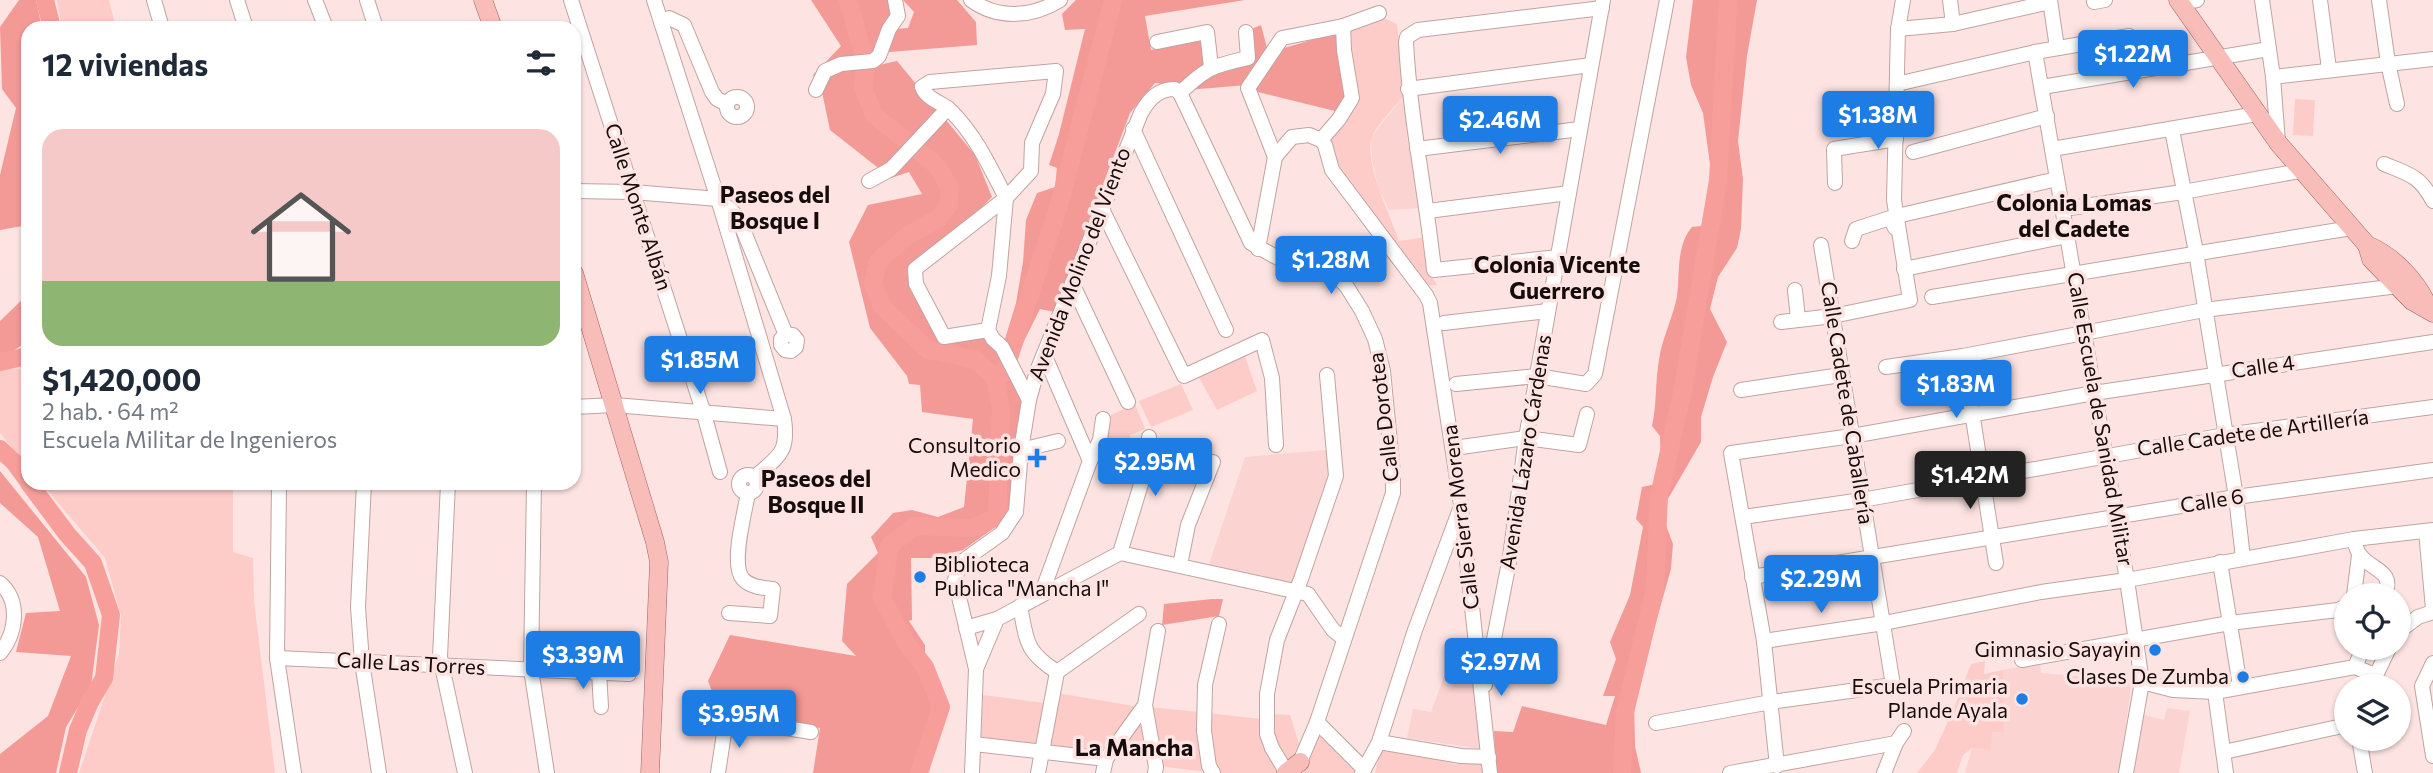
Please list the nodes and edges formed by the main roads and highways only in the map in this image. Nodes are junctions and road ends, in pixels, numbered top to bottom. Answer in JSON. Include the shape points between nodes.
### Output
{"nodes":[{"id":1,"x":483,"y":0,"type":"edge"},
{"id":2,"x":2185,"y":1,"type":"edge"},
{"id":3,"x":490,"y":21,"type":"edge"},
{"id":4,"x":2367,"y":245,"type":"junction"},
{"id":5,"x":581,"y":296,"type":"edge"},
{"id":6,"x":2431,"y":311,"type":"edge"},
{"id":7,"x":650,"y":773,"type":"edge"}],
"edges":[{"from":1,"to":3,"type":"main road"},
{"from":2,"to":4,"type":"main road","via":[[2279,144]]},
{"from":4,"to":6,"type":"main road","via":[[2371,259],[2412,301]]},
{"from":4,"to":6,"type":"main road","via":[[2381,250],[2422,291]]},
{"from":5,"to":7,"type":"main road","via":[[659,562]]}]}
